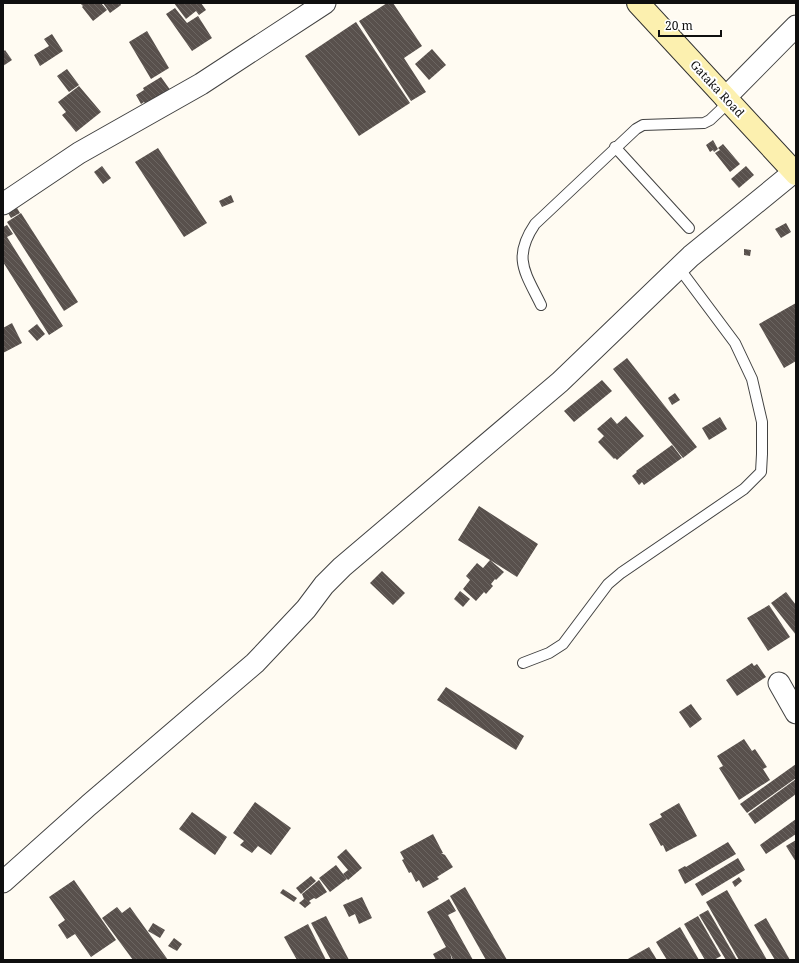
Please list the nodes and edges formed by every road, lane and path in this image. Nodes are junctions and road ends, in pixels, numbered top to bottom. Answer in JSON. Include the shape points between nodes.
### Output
{"nodes":[{"id":1,"x":325,"y":3,"type":"edge"},
{"id":2,"x":638,"y":3,"type":"edge"},
{"id":3,"x":796,"y":26,"type":"edge"},
{"id":4,"x":727,"y":100,"type":"junction"},
{"id":5,"x":615,"y":147,"type":"junction"},
{"id":6,"x":795,"y":173,"type":"edge"},
{"id":7,"x":3,"y":204,"type":"edge"},
{"id":8,"x":689,"y":228,"type":"dead end"},
{"id":9,"x":678,"y":268,"type":"junction"},
{"id":10,"x":541,"y":305,"type":"dead end"},
{"id":11,"x":523,"y":663,"type":"dead end"},
{"id":12,"x":778,"y":683,"type":"dead end"},
{"id":13,"x":796,"y":713,"type":"edge"},
{"id":14,"x":3,"y":882,"type":"edge"}],
"edges":[{"from":1,"to":7,"type":"street","via":[[200,84],[80,153]]},
{"from":2,"to":4,"type":"street","name":"Gataka Road"},
{"from":3,"to":4,"type":"street"},
{"from":4,"to":5,"type":"lane","via":[[710,120],[704,123],[643,126]]},
{"from":4,"to":6,"type":"street","name":"Gataka Road"},
{"from":5,"to":8,"type":"lane"},
{"from":5,"to":10,"type":"lane","via":[[535,224],[528,234],[522,259],[524,272]]},
{"from":6,"to":9,"type":"street"},
{"from":9,"to":11,"type":"lane","via":[[735,343],[752,379],[762,422],[761,472],[744,490],[620,573],[608,584],[563,644],[549,653]]},
{"from":9,"to":14,"type":"street","via":[[560,382],[342,567],[255,663]]},
{"from":12,"to":13,"type":"street"}]}
